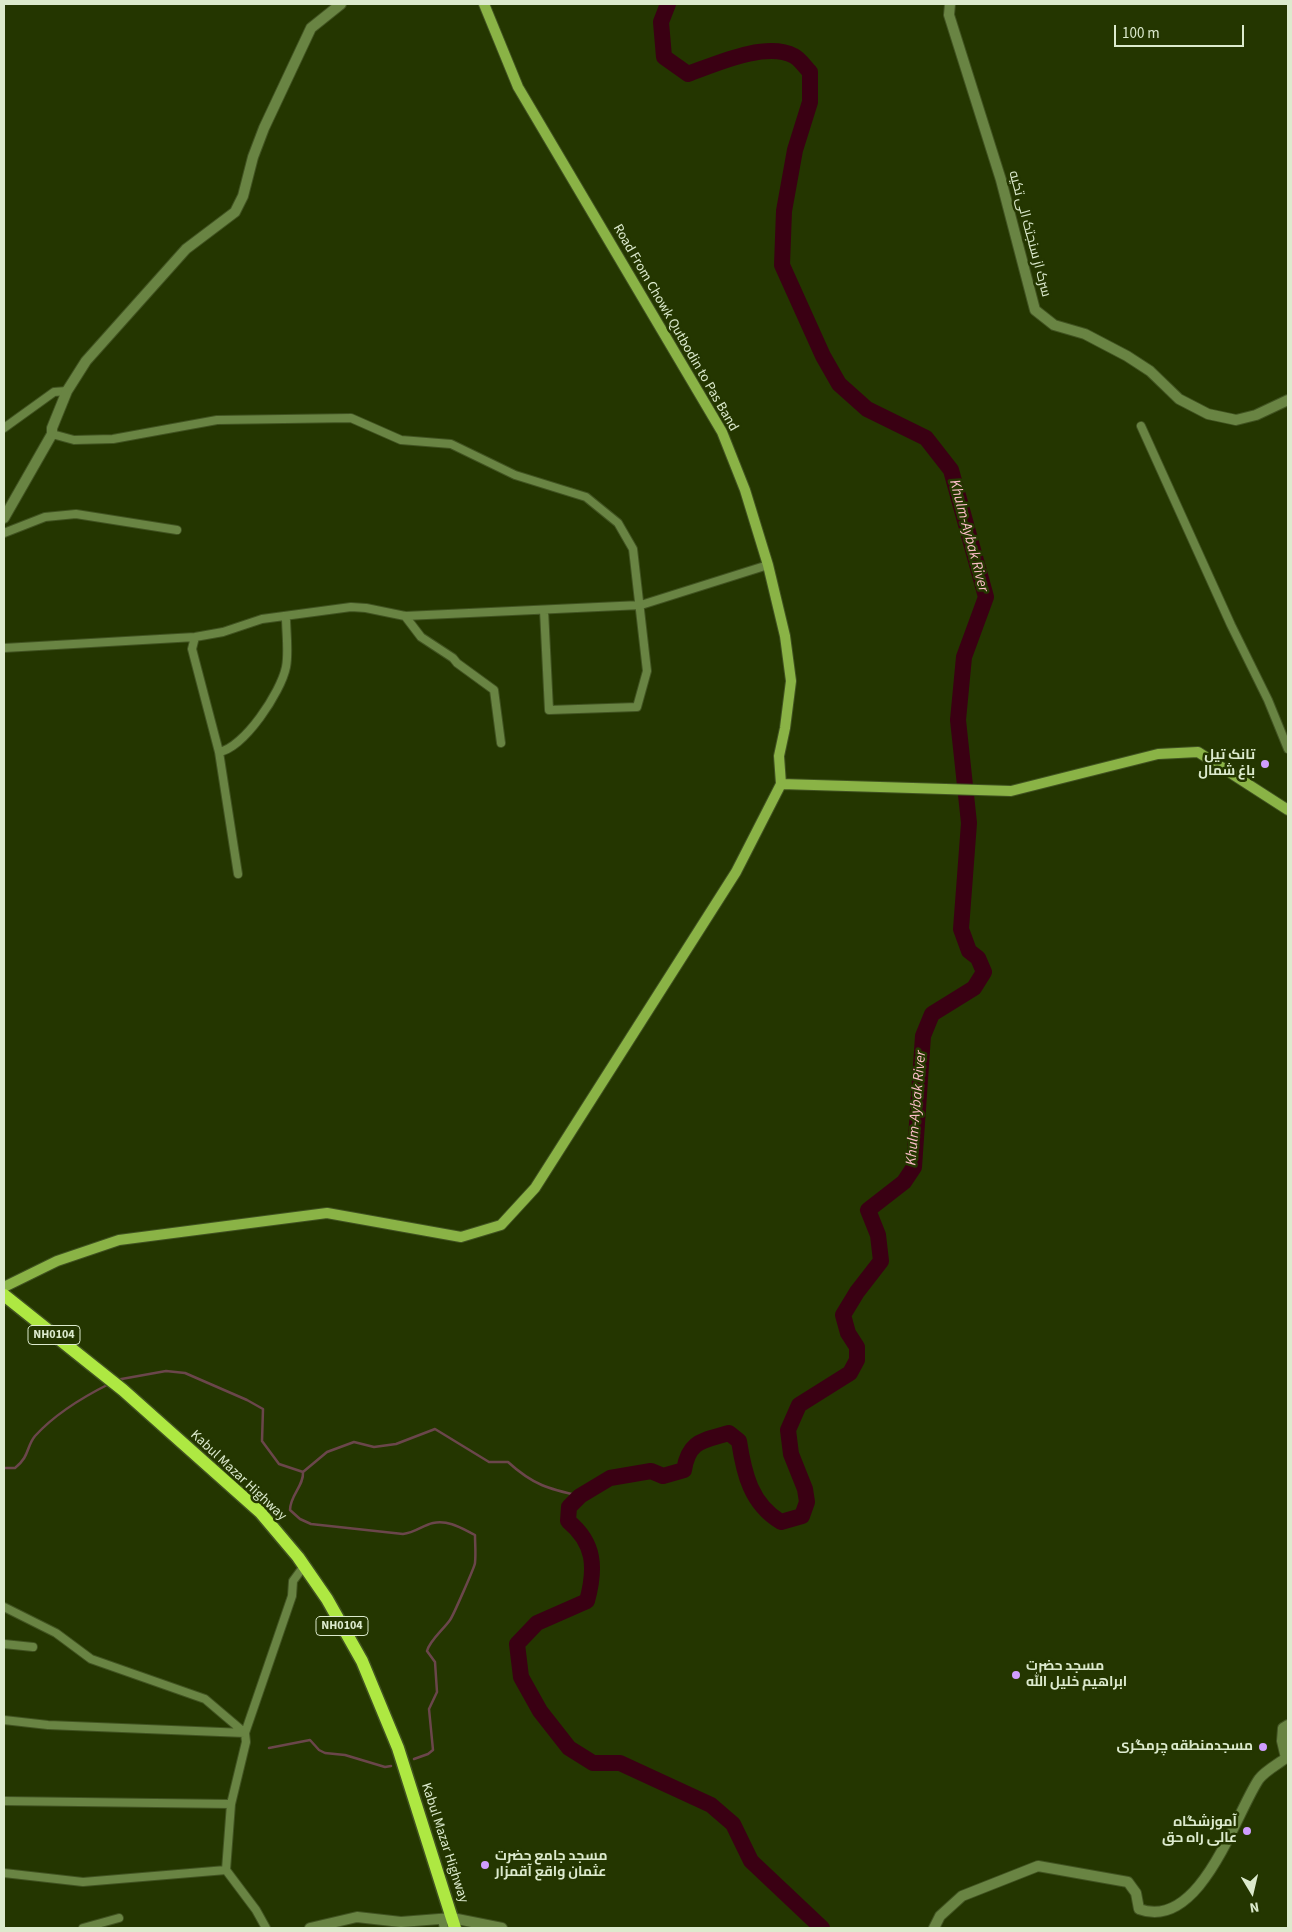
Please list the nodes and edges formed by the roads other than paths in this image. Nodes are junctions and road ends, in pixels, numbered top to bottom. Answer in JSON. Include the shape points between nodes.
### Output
{"nodes":[{"id":1,"x":340,"y":4,"type":"edge"},
{"id":2,"x":484,"y":4,"type":"edge"},
{"id":3,"x":950,"y":4,"type":"edge"},
{"id":4,"x":67,"y":391,"type":"junction"},
{"id":5,"x":1288,"y":402,"type":"edge"},
{"id":6,"x":1142,"y":426,"type":"dead end"},
{"id":7,"x":4,"y":428,"type":"edge"},
{"id":8,"x":52,"y":434,"type":"junction"},
{"id":9,"x":4,"y":518,"type":"edge"},
{"id":10,"x":177,"y":530,"type":"dead end"},
{"id":11,"x":4,"y":533,"type":"edge"},
{"id":12,"x":768,"y":565,"type":"junction"},
{"id":13,"x":641,"y":605,"type":"junction"},
{"id":14,"x":544,"y":610,"type":"junction"},
{"id":15,"x":405,"y":616,"type":"junction"},
{"id":16,"x":286,"y":617,"type":"junction"},
{"id":17,"x":195,"y":637,"type":"junction"},
{"id":18,"x":4,"y":648,"type":"edge"},
{"id":19,"x":501,"y":743,"type":"dead end"},
{"id":20,"x":1288,"y":749,"type":"edge"},
{"id":21,"x":219,"y":752,"type":"junction"},
{"id":22,"x":781,"y":784,"type":"junction"},
{"id":23,"x":1288,"y":810,"type":"edge"},
{"id":24,"x":238,"y":874,"type":"dead end"},
{"id":25,"x":4,"y":1286,"type":"edge"},
{"id":26,"x":4,"y":1295,"type":"edge"},
{"id":27,"x":304,"y":1566,"type":"junction"},
{"id":28,"x":4,"y":1607,"type":"edge"},
{"id":29,"x":4,"y":1644,"type":"edge"},
{"id":30,"x":33,"y":1647,"type":"dead end"},
{"id":31,"x":4,"y":1720,"type":"edge"},
{"id":32,"x":1288,"y":1725,"type":"edge"},
{"id":33,"x":246,"y":1733,"type":"junction"},
{"id":34,"x":4,"y":1801,"type":"edge"},
{"id":35,"x":231,"y":1804,"type":"junction"},
{"id":36,"x":226,"y":1870,"type":"junction"},
{"id":37,"x":4,"y":1873,"type":"edge"},
{"id":38,"x":119,"y":1918,"type":"dead end"},
{"id":39,"x":448,"y":1923,"type":"edge"},
{"id":40,"x":83,"y":1928,"type":"edge"},
{"id":41,"x":266,"y":1928,"type":"edge"},
{"id":42,"x":310,"y":1928,"type":"edge"},
{"id":43,"x":502,"y":1928,"type":"edge"},
{"id":44,"x":934,"y":1928,"type":"edge"}],
"edges":[{"from":1,"to":4,"type":"street","via":[[311,28],[264,128],[235,212],[186,249],[86,360]]},
{"from":2,"to":12,"type":"main road","name":"Road From Chowk Qutbodin to Pas Band","via":[[518,87],[722,432],[745,490]]},
{"from":3,"to":5,"type":"street","name":"سرک از سنجتک الی تکیه","via":[[949,15],[1001,180],[1035,310],[1054,325],[1085,334],[1128,356],[1150,371],[1179,400],[1208,414],[1236,420]]},
{"from":4,"to":7,"type":"street","via":[[54,392]]},
{"from":4,"to":8,"type":"street"},
{"from":6,"to":20,"type":"street"},
{"from":8,"to":9,"type":"street"},
{"from":8,"to":13,"type":"street","via":[[74,440],[113,439],[217,420],[351,418],[402,440],[451,444],[515,475],[586,497],[618,523],[633,548]]},
{"from":10,"to":11,"type":"street","via":[[76,514],[45,518]]},
{"from":12,"to":13,"type":"street"},
{"from":12,"to":22,"type":"main road","name":"Road From Chowk Qutbodin to Pas Band","via":[[785,636],[791,681],[778,756]]},
{"from":13,"to":14,"type":"street"},
{"from":13,"to":14,"type":"street","via":[[647,671],[637,707],[549,710]]},
{"from":14,"to":15,"type":"street"},
{"from":15,"to":16,"type":"street","via":[[350,607]]},
{"from":15,"to":19,"type":"street","via":[[422,637],[494,690]]},
{"from":16,"to":17,"type":"street","via":[[262,619]]},
{"from":16,"to":21,"type":"street","via":[[286,667],[270,702],[249,731],[227,751]]},
{"from":17,"to":18,"type":"street"},
{"from":17,"to":21,"type":"street","via":[[192,649]]},
{"from":21,"to":24,"type":"street"},
{"from":22,"to":23,"type":"main road","via":[[1012,791],[1158,754],[1198,752]]},
{"from":22,"to":25,"type":"main road","via":[[736,872],[535,1188],[501,1226],[461,1237],[327,1212],[119,1240],[57,1261]]},
{"from":26,"to":27,"type":"highway","name":"Kabul Mazar Highway","number":"NH0104","via":[[123,1390],[260,1512]]},
{"from":27,"to":33,"type":"street","via":[[293,1580],[292,1596]]},
{"from":27,"to":39,"type":"highway","name":"Kabul Mazar Highway","number":"NH0104","via":[[362,1661],[398,1748]]},
{"from":28,"to":33,"type":"street","via":[[56,1634],[91,1659],[205,1699]]},
{"from":29,"to":30,"type":"street"},
{"from":31,"to":33,"type":"street","via":[[48,1725]]},
{"from":32,"to":44,"type":"street","via":[[1283,1728],[1282,1742],[1286,1758],[1260,1778],[1216,1870],[1184,1908],[1164,1915],[1149,1915],[1139,1909],[1136,1893],[1128,1882],[1038,1866],[962,1896],[940,1916]]},
{"from":33,"to":35,"type":"street"},
{"from":34,"to":35,"type":"street"},
{"from":35,"to":36,"type":"street"},
{"from":36,"to":37,"type":"street","via":[[83,1882]]},
{"from":36,"to":41,"type":"street"},
{"from":38,"to":40,"type":"street"},
{"from":39,"to":42,"type":"street","via":[[357,1917]]},
{"from":39,"to":43,"type":"street"}]}
